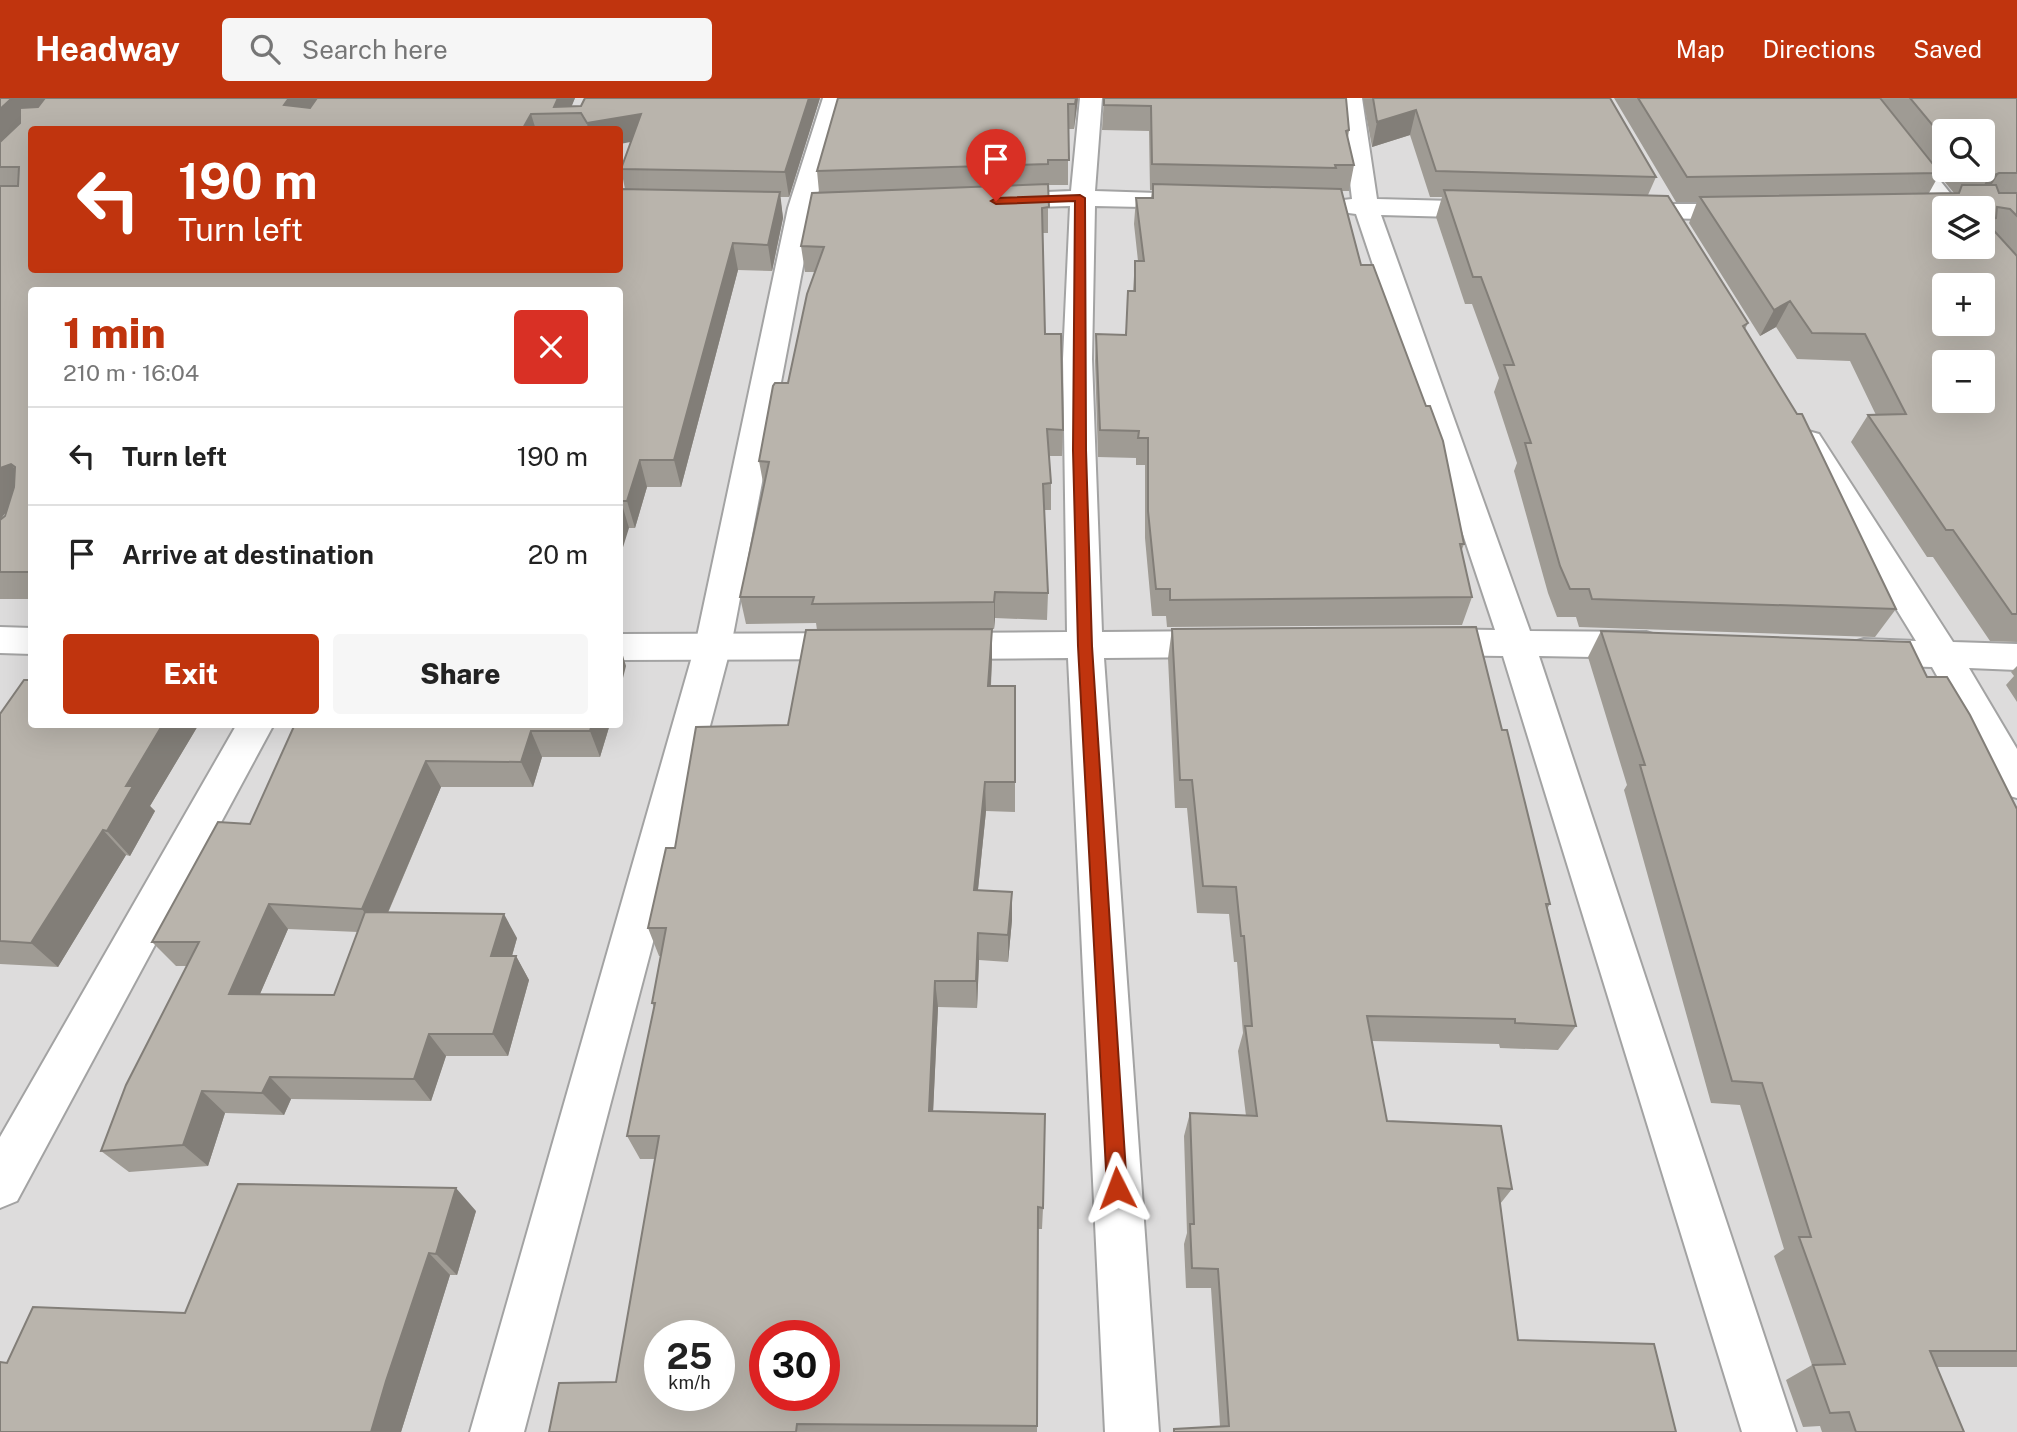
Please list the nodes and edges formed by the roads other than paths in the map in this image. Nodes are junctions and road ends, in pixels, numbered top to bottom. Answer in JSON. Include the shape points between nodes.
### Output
{"nodes":[{"id":1,"x":834,"y":98,"type":"edge"},
{"id":2,"x":1091,"y":98,"type":"edge"},
{"id":3,"x":1351,"y":98,"type":"edge"},
{"id":4,"x":1862,"y":98,"type":"edge"},
{"id":5,"x":1646,"y":178,"type":"edge"},
{"id":6,"x":1940,"y":196,"type":"edge"},
{"id":7,"x":1080,"y":198,"type":"junction"},
{"id":8,"x":968,"y":202,"type":"edge"},
{"id":9,"x":1216,"y":202,"type":"edge"},
{"id":10,"x":1325,"y":206,"type":"edge"},
{"id":11,"x":1366,"y":207,"type":"junction"},
{"id":12,"x":1923,"y":208,"type":"edge"},
{"id":13,"x":1932,"y":208,"type":"edge"},
{"id":14,"x":1516,"y":210,"type":"edge"},
{"id":15,"x":1774,"y":211,"type":"edge"},
{"id":16,"x":1597,"y":212,"type":"edge"},
{"id":17,"x":1672,"y":225,"type":"junction"},
{"id":18,"x":1796,"y":422,"type":"edge"},
{"id":19,"x":0,"y":640,"type":"edge"},
{"id":20,"x":1516,"y":640,"type":"junction"},
{"id":21,"x":28,"y":641,"type":"edge"},
{"id":22,"x":1391,"y":642,"type":"edge"},
{"id":23,"x":1252,"y":644,"type":"edge"},
{"id":24,"x":623,"y":646,"type":"edge"},
{"id":25,"x":713,"y":646,"type":"junction"},
{"id":26,"x":1085,"y":646,"type":"junction"},
{"id":27,"x":1681,"y":646,"type":"edge"},
{"id":28,"x":1832,"y":651,"type":"edge"},
{"id":29,"x":1942,"y":654,"type":"junction"},
{"id":30,"x":2017,"y":657,"type":"edge"},
{"id":31,"x":254,"y":728,"type":"edge"},
{"id":32,"x":2017,"y":783,"type":"edge"},
{"id":33,"x":0,"y":1184,"type":"edge"},
{"id":34,"x":497,"y":1432,"type":"edge"},
{"id":35,"x":1132,"y":1432,"type":"edge"},
{"id":36,"x":1769,"y":1432,"type":"edge"}],
"edges":[{"from":1,"to":25,"type":"street","via":[[801,207]]},
{"from":2,"to":7,"type":"street"},
{"from":3,"to":11,"type":"street"},
{"from":4,"to":6,"type":"street"},
{"from":5,"to":17,"type":"street"},
{"from":7,"to":8,"type":"street"},
{"from":7,"to":9,"type":"street"},
{"from":7,"to":26,"type":"street","via":[[1079,450]]},
{"from":10,"to":11,"type":"street"},
{"from":11,"to":14,"type":"street"},
{"from":11,"to":20,"type":"street"},
{"from":12,"to":13,"type":"street"},
{"from":15,"to":17,"type":"street"},
{"from":16,"to":17,"type":"street"},
{"from":18,"to":29,"type":"street"},
{"from":19,"to":21,"type":"street"},
{"from":20,"to":22,"type":"street"},
{"from":20,"to":27,"type":"street"},
{"from":20,"to":36,"type":"street"},
{"from":23,"to":26,"type":"street"},
{"from":24,"to":25,"type":"street"},
{"from":25,"to":26,"type":"street"},
{"from":25,"to":34,"type":"street"},
{"from":26,"to":35,"type":"street"},
{"from":28,"to":29,"type":"street"},
{"from":29,"to":30,"type":"street"},
{"from":29,"to":32,"type":"street"},
{"from":31,"to":33,"type":"street"}]}
